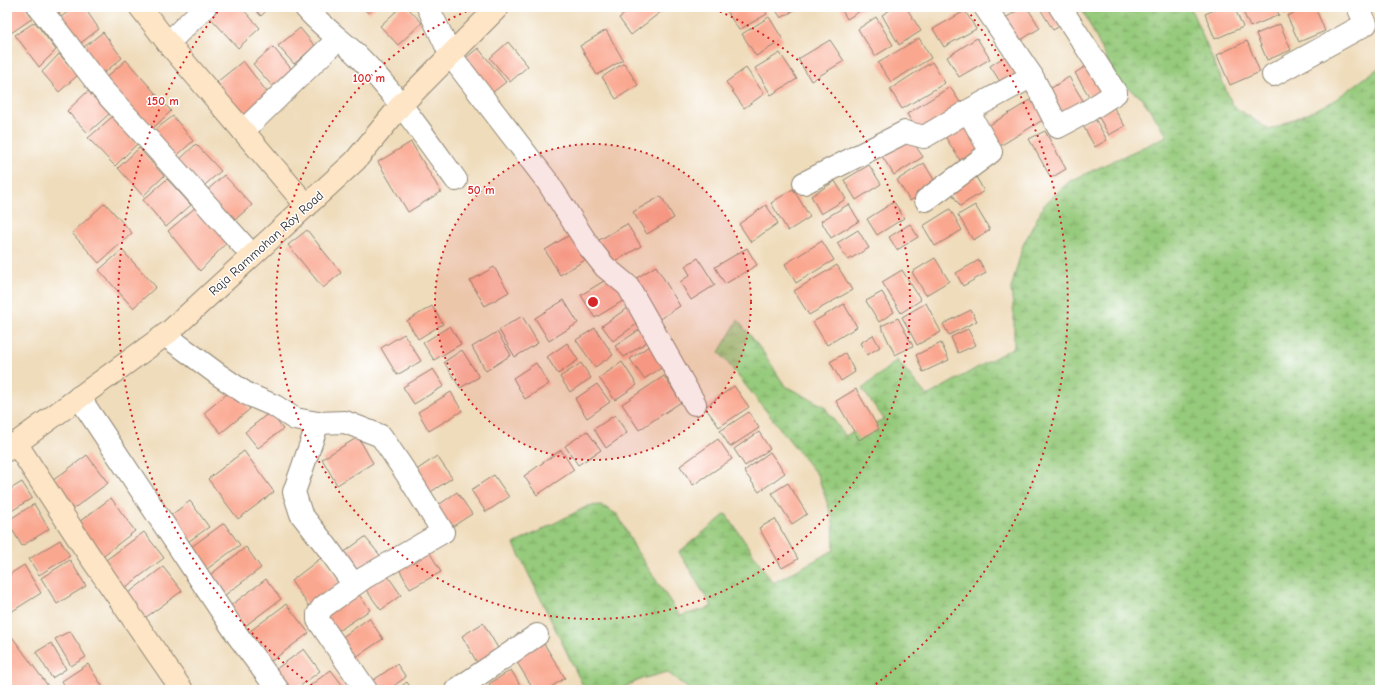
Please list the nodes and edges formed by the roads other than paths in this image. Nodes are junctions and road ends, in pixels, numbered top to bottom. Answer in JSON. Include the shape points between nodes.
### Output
{"nodes":[{"id":1,"x":39,"y":7,"type":"edge"},
{"id":2,"x":140,"y":7,"type":"edge"},
{"id":3,"x":205,"y":7,"type":"edge"},
{"id":4,"x":305,"y":7,"type":"edge"},
{"id":5,"x":428,"y":7,"type":"edge"},
{"id":6,"x":498,"y":7,"type":"edge"},
{"id":7,"x":985,"y":7,"type":"edge"},
{"id":8,"x":1060,"y":7,"type":"edge"},
{"id":9,"x":1358,"y":7,"type":"edge"},
{"id":10,"x":338,"y":39,"type":"junction"},
{"id":11,"x":168,"y":43,"type":"junction"},
{"id":12,"x":451,"y":56,"type":"junction"},
{"id":13,"x":1273,"y":75,"type":"dead end"},
{"id":14,"x":1032,"y":76,"type":"junction"},
{"id":15,"x":402,"y":104,"type":"junction"},
{"id":16,"x":968,"y":111,"type":"junction"},
{"id":17,"x":244,"y":131,"type":"junction"},
{"id":18,"x":456,"y":180,"type":"dead end"},
{"id":19,"x":804,"y":183,"type":"dead end"},
{"id":20,"x":926,"y":200,"type":"dead end"},
{"id":21,"x":307,"y":206,"type":"junction"},
{"id":22,"x":252,"y":255,"type":"junction"},
{"id":23,"x":164,"y":335,"type":"junction"},
{"id":24,"x":80,"y":397,"type":"junction"},
{"id":25,"x":695,"y":404,"type":"dead end"},
{"id":26,"x":318,"y":423,"type":"junction"},
{"id":27,"x":11,"y":447,"type":"edge"},
{"id":28,"x":354,"y":585,"type":"junction"},
{"id":29,"x":537,"y":635,"type":"dead end"},
{"id":30,"x":182,"y":690,"type":"edge"},
{"id":31,"x":278,"y":690,"type":"edge"},
{"id":32,"x":366,"y":690,"type":"edge"},
{"id":33,"x":456,"y":690,"type":"edge"}],
"edges":[{"from":1,"to":22,"type":"street","via":[[101,88]]},
{"from":2,"to":11,"type":"main road"},
{"from":3,"to":11,"type":"street"},
{"from":4,"to":10,"type":"street"},
{"from":5,"to":12,"type":"street"},
{"from":6,"to":12,"type":"main road","name":"Raja Rammohan Roy Road"},
{"from":7,"to":14,"type":"street"},
{"from":8,"to":14,"type":"street","via":[[1116,93],[1058,127]]},
{"from":9,"to":13,"type":"street","via":[[1366,24]]},
{"from":10,"to":15,"type":"street","via":[[357,55]]},
{"from":10,"to":17,"type":"street"},
{"from":11,"to":17,"type":"main road"},
{"from":12,"to":15,"type":"main road","name":"Raja Rammohan Roy Road"},
{"from":12,"to":25,"type":"street","via":[[547,181],[590,248],[605,267],[628,286]]},
{"from":14,"to":16,"type":"street"},
{"from":15,"to":18,"type":"street"},
{"from":15,"to":21,"type":"main road","name":"Raja Rammohan Roy Road","via":[[355,161]]},
{"from":16,"to":19,"type":"street","via":[[924,137],[905,132]]},
{"from":16,"to":20,"type":"street","via":[[991,152]]},
{"from":17,"to":21,"type":"main road"},
{"from":21,"to":22,"type":"main road","name":"Raja Rammohan Roy Road"},
{"from":22,"to":23,"type":"main road","name":"Raja Rammohan Roy Road"},
{"from":23,"to":24,"type":"main road","name":"Raja Rammohan Roy Road"},
{"from":23,"to":26,"type":"street","via":[[247,394],[275,406],[295,419]]},
{"from":24,"to":27,"type":"main road","name":"Raja Rammohan Roy Road"},
{"from":24,"to":31,"type":"street","via":[[238,636]]},
{"from":26,"to":28,"type":"street","via":[[294,492],[300,514]]},
{"from":26,"to":28,"type":"street","via":[[345,422],[381,436],[444,532]]},
{"from":27,"to":30,"type":"main road"},
{"from":28,"to":32,"type":"street","via":[[323,607],[318,614],[318,620]]},
{"from":29,"to":33,"type":"street"}]}
